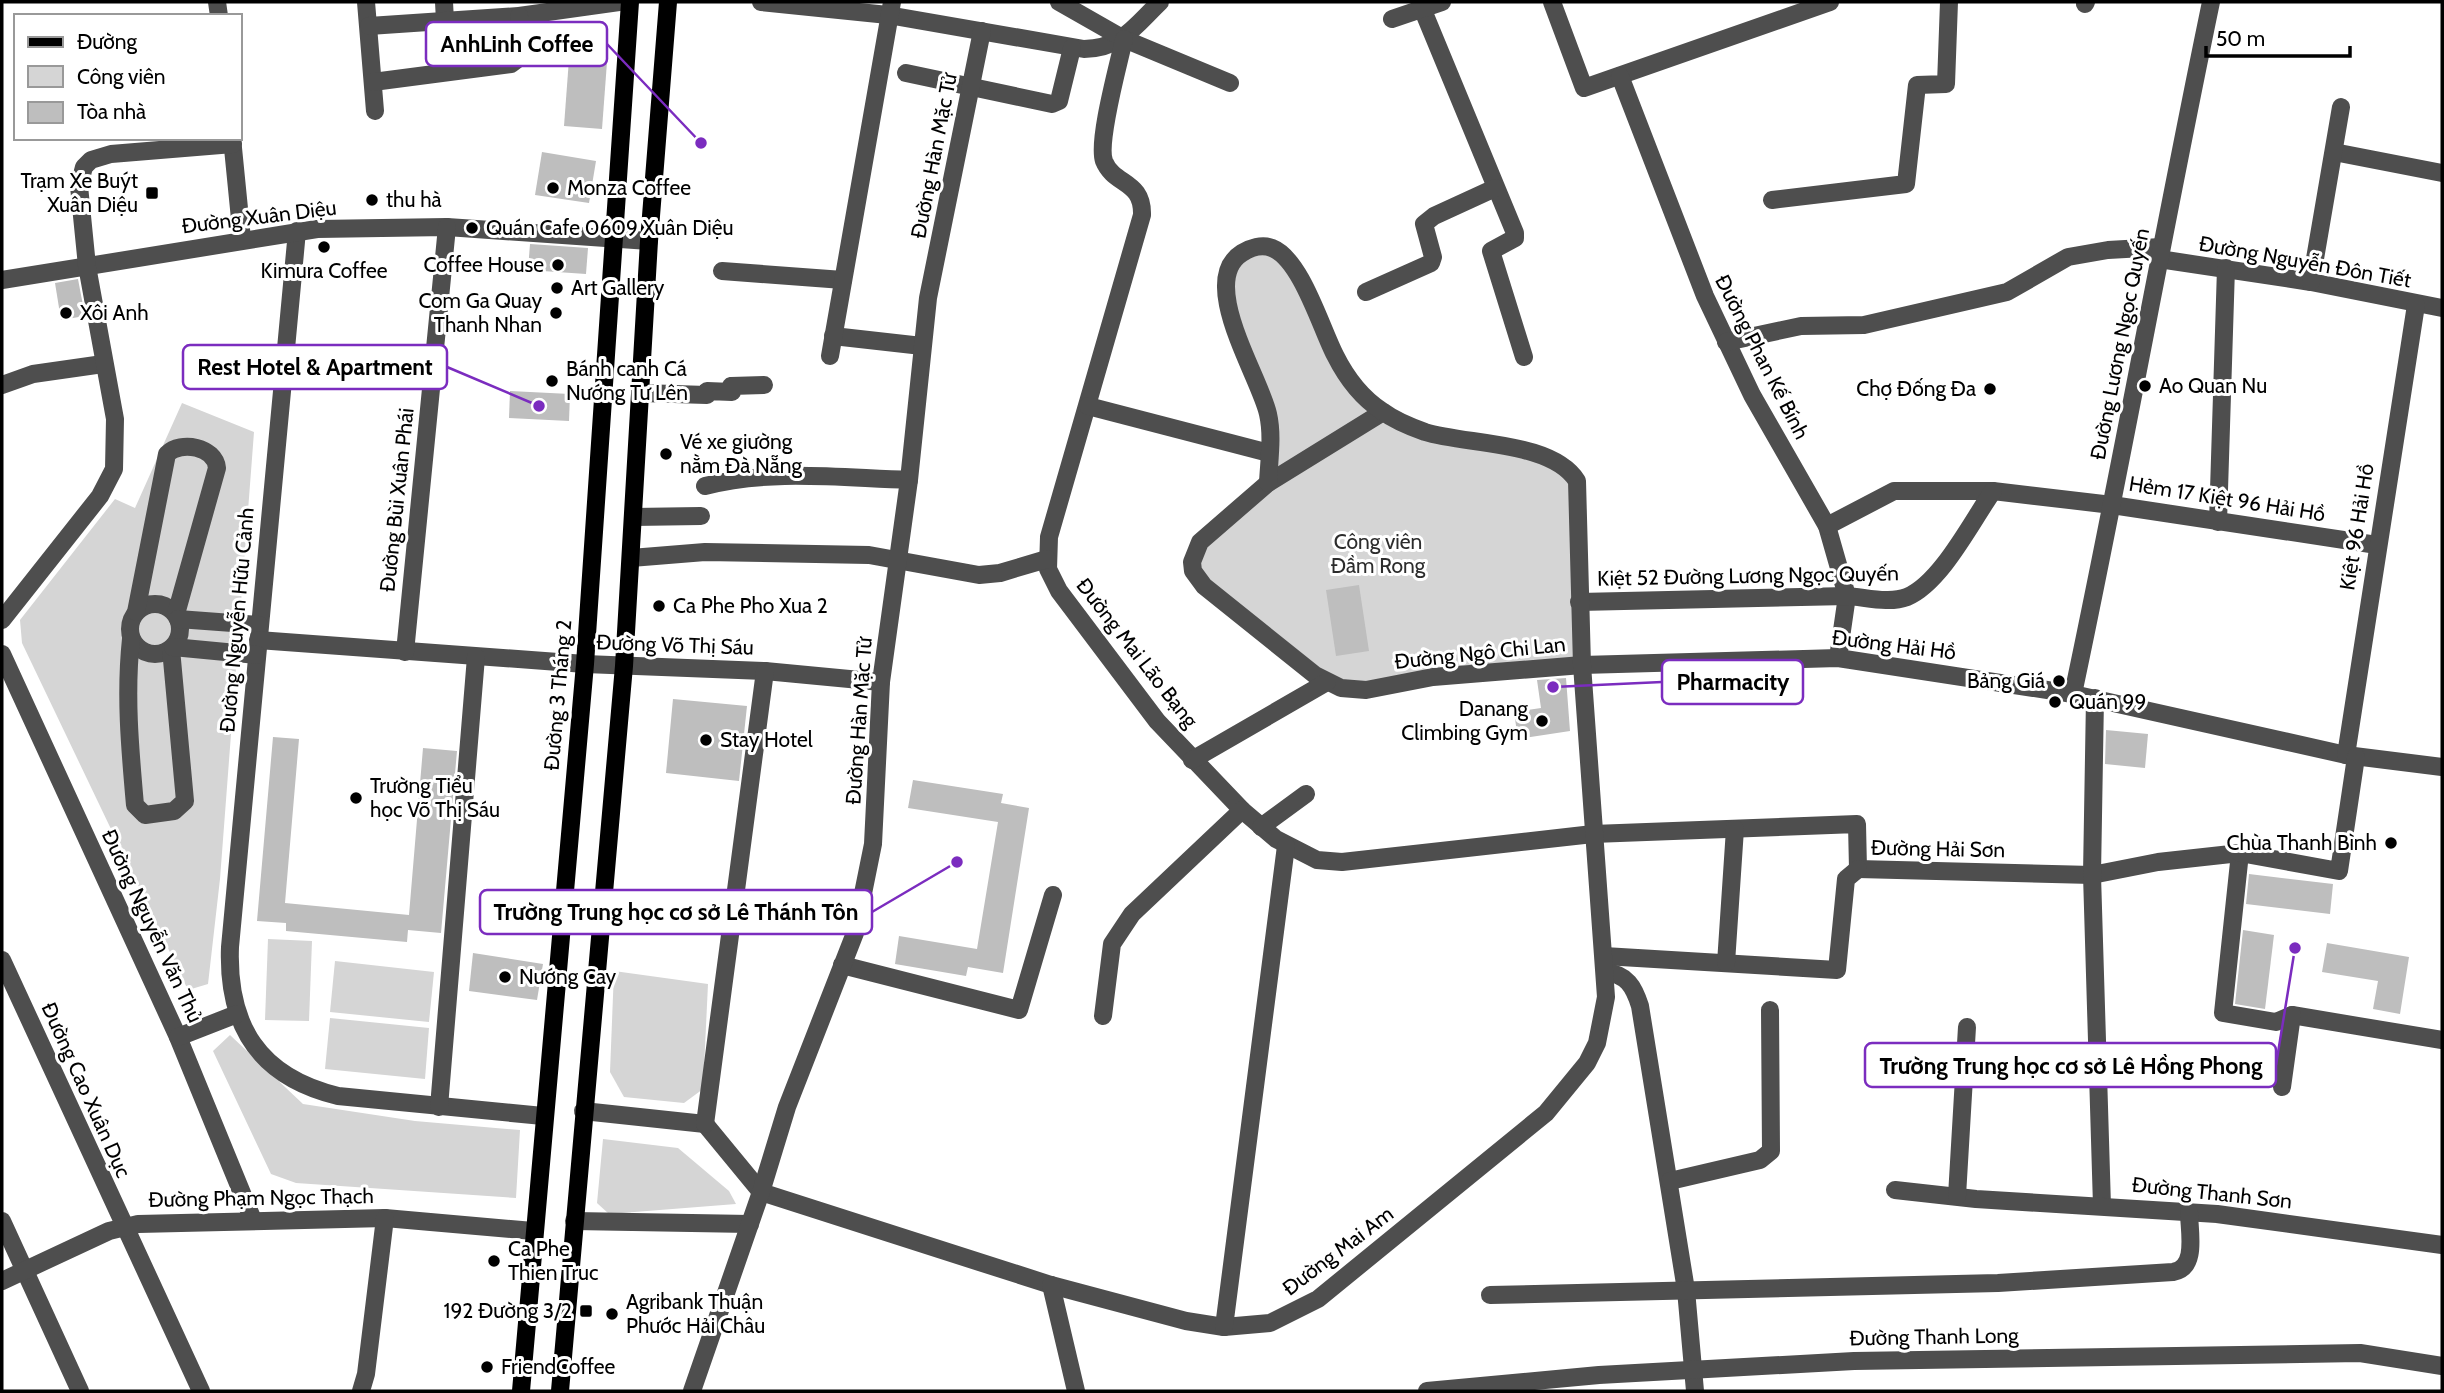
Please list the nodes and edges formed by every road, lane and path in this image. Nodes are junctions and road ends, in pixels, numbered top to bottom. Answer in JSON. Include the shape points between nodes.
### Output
{"nodes":[{"id":1,"x":366,"y":2,"type":"edge"},
{"id":2,"x":444,"y":2,"type":"edge"},
{"id":3,"x":619,"y":2,"type":"edge"},
{"id":4,"x":631,"y":2,"type":"edge"},
{"id":5,"x":668,"y":2,"type":"edge"},
{"id":6,"x":761,"y":2,"type":"edge"},
{"id":7,"x":1059,"y":2,"type":"edge"},
{"id":8,"x":1160,"y":2,"type":"edge"},
{"id":9,"x":1442,"y":2,"type":"edge"},
{"id":10,"x":1552,"y":2,"type":"edge"},
{"id":11,"x":1830,"y":2,"type":"edge"},
{"id":12,"x":1949,"y":2,"type":"edge"},
{"id":13,"x":2211,"y":2,"type":"edge"},
{"id":14,"x":890,"y":8,"type":"edge"},
{"id":15,"x":1422,"y":8,"type":"junction"},
{"id":16,"x":519,"y":16,"type":"junction"},
{"id":17,"x":1392,"y":19,"type":"dead end"},
{"id":18,"x":445,"y":21,"type":"junction"},
{"id":19,"x":369,"y":26,"type":"junction"},
{"id":20,"x":982,"y":31,"type":"junction"},
{"id":21,"x":1124,"y":39,"type":"junction"},
{"id":22,"x":1072,"y":48,"type":"junction"},
{"id":23,"x":906,"y":73,"type":"dead end"},
{"id":24,"x":1620,"y":76,"type":"junction"},
{"id":25,"x":373,"y":82,"type":"junction"},
{"id":26,"x":1230,"y":83,"type":"dead end"},
{"id":27,"x":971,"y":88,"type":"junction"},
{"id":28,"x":2342,"y":107,"type":"dead end"},
{"id":29,"x":375,"y":111,"type":"dead end"},
{"id":30,"x":233,"y":141,"type":"edge"},
{"id":31,"x":2334,"y":152,"type":"junction"},
{"id":32,"x":2442,"y":173,"type":"edge"},
{"id":33,"x":1495,"y":188,"type":"junction"},
{"id":34,"x":1772,"y":200,"type":"dead end"},
{"id":35,"x":447,"y":227,"type":"junction"},
{"id":36,"x":297,"y":231,"type":"junction"},
{"id":37,"x":612,"y":238,"type":"junction"},
{"id":38,"x":242,"y":239,"type":"junction"},
{"id":39,"x":649,"y":241,"type":"junction"},
{"id":40,"x":2160,"y":253,"type":"junction"},
{"id":41,"x":87,"y":266,"type":"junction"},
{"id":42,"x":2226,"y":268,"type":"junction"},
{"id":43,"x":722,"y":271,"type":"dead end"},
{"id":44,"x":2,"y":280,"type":"edge"},
{"id":45,"x":843,"y":280,"type":"junction"},
{"id":46,"x":2311,"y":282,"type":"junction"},
{"id":47,"x":1366,"y":292,"type":"dead end"},
{"id":48,"x":2416,"y":305,"type":"junction"},
{"id":49,"x":2442,"y":308,"type":"edge"},
{"id":50,"x":833,"y":336,"type":"junction"},
{"id":51,"x":1726,"y":342,"type":"junction"},
{"id":52,"x":922,"y":346,"type":"junction"},
{"id":53,"x":830,"y":356,"type":"dead end"},
{"id":54,"x":1524,"y":357,"type":"dead end"},
{"id":55,"x":103,"y":364,"type":"junction"},
{"id":56,"x":2,"y":385,"type":"edge"},
{"id":57,"x":764,"y":385,"type":"dead end"},
{"id":58,"x":641,"y":393,"type":"junction"},
{"id":59,"x":1088,"y":406,"type":"junction"},
{"id":60,"x":1383,"y":412,"type":"junction"},
{"id":61,"x":1269,"y":453,"type":"junction"},
{"id":62,"x":909,"y":480,"type":"junction"},
{"id":63,"x":1268,"y":483,"type":"junction"},
{"id":64,"x":705,"y":486,"type":"dead end"},
{"id":65,"x":1993,"y":491,"type":"junction"},
{"id":66,"x":2112,"y":505,"type":"junction"},
{"id":67,"x":701,"y":516,"type":"dead end"},
{"id":68,"x":634,"y":517,"type":"junction"},
{"id":69,"x":2218,"y":522,"type":"junction"},
{"id":70,"x":1827,"y":526,"type":"junction"},
{"id":71,"x":2377,"y":545,"type":"junction"},
{"id":72,"x":631,"y":558,"type":"junction"},
{"id":73,"x":898,"y":558,"type":"junction"},
{"id":74,"x":1047,"y":559,"type":"junction"},
{"id":75,"x":1847,"y":596,"type":"junction"},
{"id":76,"x":1579,"y":602,"type":"junction"},
{"id":77,"x":136,"y":612,"type":"junction"},
{"id":78,"x":177,"y":617,"type":"junction"},
{"id":79,"x":2,"y":620,"type":"edge"},
{"id":80,"x":131,"y":639,"type":"junction"},
{"id":81,"x":258,"y":640,"type":"junction"},
{"id":82,"x":172,"y":648,"type":"junction"},
{"id":83,"x":405,"y":652,"type":"junction"},
{"id":84,"x":2,"y":654,"type":"edge"},
{"id":85,"x":477,"y":657,"type":"junction"},
{"id":86,"x":1838,"y":659,"type":"junction"},
{"id":87,"x":585,"y":664,"type":"junction"},
{"id":88,"x":1582,"y":665,"type":"junction"},
{"id":89,"x":624,"y":666,"type":"junction"},
{"id":90,"x":765,"y":671,"type":"junction"},
{"id":91,"x":881,"y":682,"type":"junction"},
{"id":92,"x":1327,"y":682,"type":"junction"},
{"id":93,"x":2073,"y":694,"type":"junction"},
{"id":94,"x":2095,"y":698,"type":"junction"},
{"id":95,"x":2351,"y":756,"type":"junction"},
{"id":96,"x":1192,"y":760,"type":"junction"},
{"id":97,"x":2442,"y":767,"type":"edge"},
{"id":98,"x":1306,"y":794,"type":"dead end"},
{"id":99,"x":1242,"y":810,"type":"junction"},
{"id":100,"x":1261,"y":827,"type":"junction"},
{"id":101,"x":1735,"y":829,"type":"junction"},
{"id":102,"x":1593,"y":834,"type":"junction"},
{"id":103,"x":1286,"y":846,"type":"junction"},
{"id":104,"x":2240,"y":853,"type":"junction"},
{"id":105,"x":1858,"y":869,"type":"junction"},
{"id":106,"x":2092,"y":875,"type":"junction"},
{"id":107,"x":1053,"y":895,"type":"dead end"},
{"id":108,"x":2,"y":960,"type":"edge"},
{"id":109,"x":1726,"y":963,"type":"junction"},
{"id":110,"x":1604,"y":964,"type":"junction"},
{"id":111,"x":842,"y":965,"type":"junction"},
{"id":112,"x":1770,"y":1010,"type":"dead end"},
{"id":113,"x":237,"y":1014,"type":"junction"},
{"id":114,"x":2292,"y":1015,"type":"junction"},
{"id":115,"x":1103,"y":1016,"type":"dead end"},
{"id":116,"x":1967,"y":1027,"type":"dead end"},
{"id":117,"x":177,"y":1037,"type":"junction"},
{"id":118,"x":2442,"y":1040,"type":"edge"},
{"id":119,"x":2282,"y":1087,"type":"dead end"},
{"id":120,"x":439,"y":1107,"type":"junction"},
{"id":121,"x":583,"y":1111,"type":"junction"},
{"id":122,"x":542,"y":1116,"type":"junction"},
{"id":123,"x":705,"y":1124,"type":"junction"},
{"id":124,"x":1670,"y":1181,"type":"junction"},
{"id":125,"x":1895,"y":1190,"type":"dead end"},
{"id":126,"x":761,"y":1192,"type":"junction"},
{"id":127,"x":1957,"y":1196,"type":"junction"},
{"id":128,"x":2102,"y":1206,"type":"junction"},
{"id":129,"x":2189,"y":1212,"type":"junction"},
{"id":130,"x":574,"y":1217,"type":"junction"},
{"id":131,"x":385,"y":1218,"type":"junction"},
{"id":132,"x":253,"y":1220,"type":"junction"},
{"id":133,"x":2,"y":1221,"type":"edge"},
{"id":134,"x":750,"y":1224,"type":"junction"},
{"id":135,"x":123,"y":1226,"type":"junction"},
{"id":136,"x":533,"y":1231,"type":"junction"},
{"id":137,"x":2442,"y":1245,"type":"edge"},
{"id":138,"x":24,"y":1270,"type":"junction"},
{"id":139,"x":2,"y":1280,"type":"edge"},
{"id":140,"x":1051,"y":1285,"type":"junction"},
{"id":141,"x":1686,"y":1290,"type":"junction"},
{"id":142,"x":1490,"y":1295,"type":"dead end"},
{"id":143,"x":1224,"y":1327,"type":"junction"},
{"id":144,"x":2442,"y":1366,"type":"edge"},
{"id":145,"x":1693,"y":1370,"type":"junction"},
{"id":146,"x":80,"y":1391,"type":"edge"},
{"id":147,"x":201,"y":1391,"type":"edge"},
{"id":148,"x":360,"y":1391,"type":"edge"},
{"id":149,"x":521,"y":1391,"type":"edge"},
{"id":150,"x":560,"y":1391,"type":"edge"},
{"id":151,"x":692,"y":1391,"type":"edge"},
{"id":152,"x":1076,"y":1391,"type":"edge"},
{"id":153,"x":1427,"y":1391,"type":"edge"},
{"id":154,"x":1695,"y":1391,"type":"edge"}],
"edges":[{"from":1,"to":19,"type":"street"},
{"from":2,"to":18,"type":"street"},
{"from":3,"to":16,"type":"street"},
{"from":4,"to":37,"type":"main road","name":"Đường 3 Tháng 2"},
{"from":5,"to":39,"type":"main road"},
{"from":6,"to":14,"type":"street"},
{"from":7,"to":21,"type":"street"},
{"from":8,"to":21,"type":"street"},
{"from":9,"to":15,"type":"street"},
{"from":10,"to":24,"type":"street","via":[[1584,88]]},
{"from":11,"to":24,"type":"street"},
{"from":12,"to":34,"type":"street","via":[[1946,84],[1917,85],[1906,184]]},
{"from":13,"to":40,"type":"street","name":"Đường Lương Ngọc Quyến"},
{"from":14,"to":20,"type":"street"},
{"from":14,"to":45,"type":"street"},
{"from":15,"to":17,"type":"street"},
{"from":15,"to":33,"type":"street"},
{"from":16,"to":18,"type":"street"},
{"from":16,"to":25,"type":"street","via":[[523,55],[511,64]]},
{"from":18,"to":19,"type":"street"},
{"from":19,"to":25,"type":"street"},
{"from":20,"to":22,"type":"street"},
{"from":20,"to":27,"type":"street","name":"Đường Hàn Mặc Tử"},
{"from":21,"to":22,"type":"street","via":[[1096,49]]},
{"from":21,"to":26,"type":"street"},
{"from":21,"to":59,"type":"street","via":[[1102,151],[1110,171],[1136,190],[1142,215]]},
{"from":22,"to":27,"type":"street","via":[[1059,101],[1052,104]]},
{"from":23,"to":27,"type":"street"},
{"from":24,"to":51,"type":"street","name":"Đường Phan Kế Bính","via":[[1687,256]]},
{"from":25,"to":29,"type":"street"},
{"from":27,"to":52,"type":"street","name":"Đường Hàn Mặc Tử"},
{"from":28,"to":31,"type":"street"},
{"from":30,"to":38,"type":"street"},
{"from":30,"to":41,"type":"street","via":[[91,160],[79,186]]},
{"from":31,"to":32,"type":"street"},
{"from":31,"to":46,"type":"street"},
{"from":33,"to":47,"type":"street","via":[[1424,224],[1431,263]]},
{"from":33,"to":54,"type":"street","via":[[1516,236],[1492,248],[1491,253]]},
{"from":35,"to":36,"type":"street","name":"Đường Xuân Diệu"},
{"from":35,"to":37,"type":"street","name":"Đường Xuân Diệu"},
{"from":35,"to":83,"type":"street","name":"Đường Bùi Xuân Phái"},
{"from":36,"to":38,"type":"street","name":"Đường Xuân Diệu"},
{"from":36,"to":81,"type":"street","name":"Đường Nguyễn Hữu Cảnh"},
{"from":37,"to":39,"type":"street","name":"Đường Xuân Diệu"},
{"from":37,"to":87,"type":"main road","name":"Đường 3 Tháng 2"},
{"from":38,"to":41,"type":"street","name":"Đường Xuân Diệu"},
{"from":39,"to":58,"type":"main road"},
{"from":40,"to":42,"type":"street","name":"Đường Nguyễn Đôn Tiết"},
{"from":40,"to":51,"type":"street","name":"Đường Nguyễn Đôn Tiết","via":[[2108,250],[2068,257],[2007,292],[1876,322],[1801,326]]},
{"from":40,"to":66,"type":"street","name":"Đường Lương Ngọc Quyến"},
{"from":41,"to":44,"type":"street","name":"Đường Xuân Diệu"},
{"from":41,"to":55,"type":"street"},
{"from":42,"to":46,"type":"street","name":"Đường Nguyễn Đôn Tiết"},
{"from":42,"to":69,"type":"street"},
{"from":43,"to":45,"type":"street"},
{"from":45,"to":50,"type":"street"},
{"from":46,"to":48,"type":"street","name":"Đường Nguyễn Đôn Tiết"},
{"from":48,"to":49,"type":"street","name":"Đường Nguyễn Đôn Tiết"},
{"from":48,"to":71,"type":"street","name":"Kiệt 96 Hải Hồ"},
{"from":50,"to":52,"type":"street"},
{"from":50,"to":53,"type":"street"},
{"from":51,"to":70,"type":"street","name":"Đường Phan Kế Bính"},
{"from":52,"to":62,"type":"street","name":"Đường Hàn Mặc Tử"},
{"from":55,"to":56,"type":"street","via":[[33,374]]},
{"from":55,"to":79,"type":"street","via":[[117,439],[109,482]]},
{"from":57,"to":58,"type":"street","via":[[731,386],[732,392],[707,391],[707,395]]},
{"from":58,"to":68,"type":"main road"},
{"from":59,"to":61,"type":"street"},
{"from":59,"to":74,"type":"street","via":[[1049,537]]},
{"from":60,"to":61,"type":"street","name":"Đường Ngô Chi Lan","via":[[1352,383],[1336,358],[1287,258],[1274,249],[1255,247],[1232,261],[1225,286],[1228,308],[1269,418]]},
{"from":60,"to":63,"type":"street","name":"Đường Ngô Chi Lan"},
{"from":60,"to":76,"type":"street","name":"Đường Ngô Chi Lan","via":[[1425,432],[1542,456],[1572,473],[1579,490]]},
{"from":61,"to":63,"type":"street","name":"Đường Ngô Chi Lan"},
{"from":62,"to":64,"type":"street","via":[[784,476]]},
{"from":62,"to":73,"type":"street","name":"Đường Hàn Mặc Tử"},
{"from":63,"to":92,"type":"street","name":"Đường Ngô Chi Lan","via":[[1200,542],[1193,571],[1204,586]]},
{"from":65,"to":66,"type":"street","name":"Hẻm 17 Kiệt 96 Hải Hồ"},
{"from":65,"to":70,"type":"street","name":"Hẻm 17 Kiệt 96 Hải Hồ","via":[[1894,491]]},
{"from":65,"to":75,"type":"street","name":"Kiệt 52 Đường Lương Ngọc Quyến","via":[[1946,561],[1913,592],[1891,600]]},
{"from":66,"to":69,"type":"street","name":"Hẻm 17 Kiệt 96 Hải Hồ"},
{"from":66,"to":93,"type":"street","name":"Đường Lương Ngọc Quyến"},
{"from":67,"to":68,"type":"street"},
{"from":68,"to":72,"type":"main road"},
{"from":69,"to":71,"type":"street","name":"Hẻm 17 Kiệt 96 Hải Hồ"},
{"from":70,"to":75,"type":"street","name":"Đường Phan Kế Bính"},
{"from":71,"to":95,"type":"street","name":"Kiệt 96 Hải Hồ"},
{"from":72,"to":73,"type":"street","via":[[797,552]]},
{"from":72,"to":89,"type":"main road"},
{"from":73,"to":74,"type":"street","via":[[979,575]]},
{"from":73,"to":91,"type":"street","name":"Đường Hàn Mặc Tử"},
{"from":74,"to":96,"type":"street","name":"Đường Mai Lão Bạng","via":[[1052,578],[1072,612]]},
{"from":75,"to":76,"type":"street","name":"Kiệt 52 Đường Lương Ngọc Quyến"},
{"from":75,"to":86,"type":"street","name":"Đường Phan Kế Bính"},
{"from":76,"to":88,"type":"street","name":"Đường Ngô Chi Lan"},
{"from":77,"to":78,"type":"street","via":[[152,604],[169,608]]},
{"from":77,"to":78,"type":"street","via":[[167,454],[184,446],[210,452],[216,468]]},
{"from":77,"to":80,"type":"street"},
{"from":78,"to":81,"type":"street"},
{"from":78,"to":82,"type":"street","via":[[179,638]]},
{"from":80,"to":82,"type":"street","via":[[144,652],[163,653]]},
{"from":80,"to":82,"type":"street","via":[[128,725],[135,805],[145,815],[174,811],[185,801]]},
{"from":81,"to":82,"type":"street"},
{"from":81,"to":83,"type":"street","name":"Đường Võ Thị Sáu"},
{"from":81,"to":113,"type":"street","name":"Đường Nguyễn Hữu Cảnh","via":[[230,947],[229,978]]},
{"from":83,"to":85,"type":"street","name":"Đường Võ Thị Sáu"},
{"from":84,"to":117,"type":"street","name":"Đường Nguyễn Văn Thủ"},
{"from":85,"to":87,"type":"street","name":"Đường Võ Thị Sáu"},
{"from":85,"to":120,"type":"street"},
{"from":86,"to":88,"type":"street","name":"Đường Hải Hồ"},
{"from":86,"to":93,"type":"street","name":"Đường Hải Hồ"},
{"from":87,"to":89,"type":"street","name":"Đường Võ Thị Sáu"},
{"from":87,"to":122,"type":"main road","name":"Đường 3 Tháng 2"},
{"from":88,"to":92,"type":"street","name":"Đường Ngô Chi Lan","via":[[1433,677],[1366,690]]},
{"from":88,"to":102,"type":"street","name":"Đường Mai Am"},
{"from":89,"to":90,"type":"street","name":"Đường Võ Thị Sáu"},
{"from":89,"to":121,"type":"main road"},
{"from":90,"to":91,"type":"street","name":"Đường Võ Thị Sáu"},
{"from":90,"to":123,"type":"street"},
{"from":91,"to":111,"type":"street","name":"Đường Hàn Mặc Tử","via":[[873,844],[855,933]]},
{"from":92,"to":96,"type":"street"},
{"from":93,"to":94,"type":"street","name":"Đường Hải Hồ"},
{"from":94,"to":95,"type":"street","name":"Đường Hải Hồ"},
{"from":94,"to":106,"type":"street"},
{"from":95,"to":97,"type":"street","name":"Đường Hải Hồ"},
{"from":95,"to":104,"type":"street","name":"Kiệt 96 Hải Hồ","via":[[2339,871]]},
{"from":96,"to":99,"type":"street","name":"Đường Mai Lão Bạng"},
{"from":98,"to":100,"type":"street"},
{"from":99,"to":100,"type":"street","name":"Đường Mai Lão Bạng"},
{"from":99,"to":115,"type":"street","via":[[1125,924],[1112,944]]},
{"from":100,"to":103,"type":"street","name":"Đường Mai Lão Bạng"},
{"from":101,"to":102,"type":"street","name":"Đường Hải Sơn"},
{"from":101,"to":105,"type":"street","name":"Đường Hải Sơn","via":[[1857,824]]},
{"from":101,"to":109,"type":"street"},
{"from":102,"to":103,"type":"street","name":"Đường Mai Lão Bạng","via":[[1342,862],[1317,860]]},
{"from":102,"to":110,"type":"street","name":"Đường Mai Am"},
{"from":103,"to":143,"type":"street"},
{"from":104,"to":106,"type":"street","name":"Đường Hải Sơn"},
{"from":104,"to":114,"type":"street","via":[[2223,1013],[2276,1022]]},
{"from":105,"to":106,"type":"street","name":"Đường Hải Sơn"},
{"from":105,"to":109,"type":"street","via":[[1846,879],[1837,970]]},
{"from":106,"to":128,"type":"street"},
{"from":107,"to":111,"type":"street","via":[[1019,1010]]},
{"from":108,"to":135,"type":"street","name":"Đường Cao Xuân Dục"},
{"from":109,"to":110,"type":"street"},
{"from":110,"to":124,"type":"street","via":[[1625,977],[1636,995]]},
{"from":110,"to":143,"type":"street","name":"Đường Mai Am","via":[[1604,1019],[1597,1043],[1572,1085],[1546,1113],[1303,1309],[1270,1323]]},
{"from":111,"to":126,"type":"street","name":"Đường Hàn Mặc Tử","via":[[787,1107]]},
{"from":112,"to":124,"type":"street","via":[[1771,1151],[1760,1160]]},
{"from":113,"to":117,"type":"street"},
{"from":113,"to":120,"type":"street","name":"Đường Nguyễn Hữu Cảnh","via":[[252,1044],[300,1083],[338,1096]]},
{"from":114,"to":118,"type":"street"},
{"from":114,"to":119,"type":"street"},
{"from":116,"to":127,"type":"street"},
{"from":117,"to":132,"type":"street","name":"Đường Nguyễn Văn Thủ"},
{"from":120,"to":122,"type":"street","name":"Đường Nguyễn Hữu Cảnh"},
{"from":121,"to":123,"type":"street"},
{"from":121,"to":130,"type":"main road"},
{"from":122,"to":136,"type":"main road","name":"Đường 3 Tháng 2"},
{"from":123,"to":126,"type":"street"},
{"from":124,"to":141,"type":"street"},
{"from":125,"to":127,"type":"street","name":"Đường Thanh Sơn"},
{"from":126,"to":134,"type":"street","name":"Đường Hàn Mặc Tử"},
{"from":126,"to":140,"type":"street","name":"Đường Mai Am"},
{"from":127,"to":128,"type":"street","name":"Đường Thanh Sơn"},
{"from":128,"to":129,"type":"street","name":"Đường Thanh Sơn"},
{"from":129,"to":137,"type":"street","name":"Đường Thanh Sơn"},
{"from":129,"to":141,"type":"street","via":[[2189,1262],[2183,1270],[2173,1272],[1998,1283]]},
{"from":130,"to":134,"type":"street"},
{"from":130,"to":150,"type":"main road"},
{"from":131,"to":132,"type":"street","name":"Đường Phạm Ngọc Thạch"},
{"from":131,"to":136,"type":"street","name":"Đường Phạm Ngọc Thạch"},
{"from":131,"to":148,"type":"street","via":[[366,1374]]},
{"from":132,"to":135,"type":"street","name":"Đường Phạm Ngọc Thạch"},
{"from":133,"to":138,"type":"street"},
{"from":134,"to":151,"type":"street","name":"Đường Hàn Mặc Tử"},
{"from":135,"to":138,"type":"street","name":"Đường Phạm Ngọc Thạch"},
{"from":135,"to":147,"type":"street","name":"Đường Cao Xuân Dục"},
{"from":136,"to":149,"type":"main road","name":"Đường 3 Tháng 2"},
{"from":138,"to":139,"type":"street","name":"Đường Phạm Ngọc Thạch"},
{"from":138,"to":146,"type":"street"},
{"from":140,"to":143,"type":"street","name":"Đường Mai Am"},
{"from":140,"to":152,"type":"street"},
{"from":141,"to":142,"type":"street"},
{"from":141,"to":145,"type":"street"},
{"from":144,"to":145,"type":"street","name":"Đường Thanh Long","via":[[2346,1353],[1868,1361]]},
{"from":145,"to":153,"type":"street","name":"Đường Thanh Long"},
{"from":145,"to":154,"type":"street"}]}
